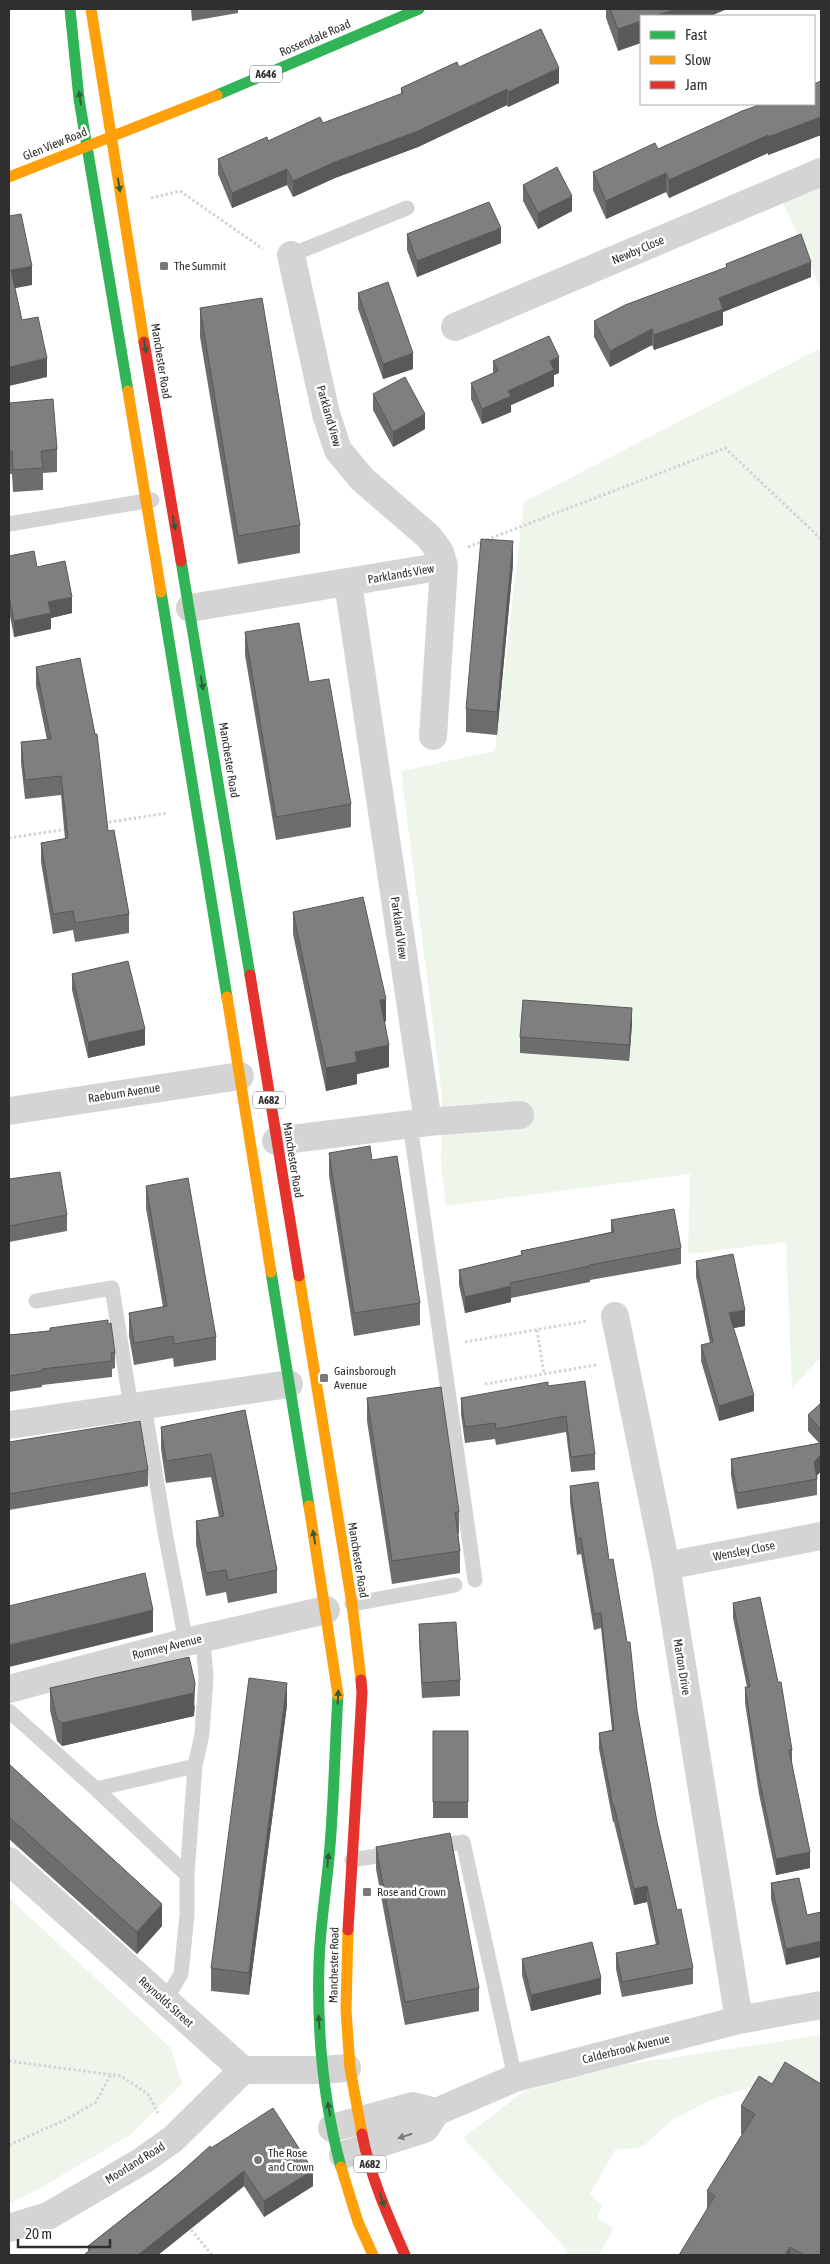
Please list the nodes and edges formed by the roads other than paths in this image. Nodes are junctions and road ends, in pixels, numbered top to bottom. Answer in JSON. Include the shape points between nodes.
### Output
{"nodes":[{"id":1,"x":70,"y":9,"type":"edge"},
{"id":2,"x":91,"y":9,"type":"edge"},
{"id":3,"x":419,"y":9,"type":"edge"},
{"id":4,"x":112,"y":137,"type":"junction"},
{"id":5,"x":87,"y":146,"type":"junction"},
{"id":6,"x":821,"y":172,"type":"edge"},
{"id":7,"x":9,"y":177,"type":"edge"},
{"id":8,"x":407,"y":208,"type":"dead end"},
{"id":9,"x":293,"y":263,"type":"joint"},
{"id":10,"x":455,"y":327,"type":"dead end"},
{"id":11,"x":169,"y":498,"type":"junction"},
{"id":12,"x":144,"y":501,"type":"junction"},
{"id":13,"x":9,"y":524,"type":"edge"},
{"id":14,"x":443,"y":562,"type":"junction"},
{"id":15,"x":348,"y":583,"type":"junction"},
{"id":16,"x":177,"y":610,"type":"junction"},
{"id":17,"x":434,"y":736,"type":"dead end"},
{"id":18,"x":223,"y":895,"type":"junction"},
{"id":19,"x":252,"y":1073,"type":"junction"},
{"id":20,"x":9,"y":1111,"type":"edge"},
{"id":21,"x":520,"y":1115,"type":"dead end"},
{"id":22,"x":419,"y":1123,"type":"junction"},
{"id":23,"x":263,"y":1143,"type":"junction"},
{"id":24,"x":36,"y":1301,"type":"dead end"},
{"id":25,"x":615,"y":1316,"type":"road end"},
{"id":26,"x":302,"y":1381,"type":"junction"},
{"id":27,"x":138,"y":1406,"type":"junction"},
{"id":28,"x":9,"y":1425,"type":"edge"},
{"id":29,"x":821,"y":1536,"type":"edge"},
{"id":30,"x":666,"y":1566,"type":"junction"},
{"id":31,"x":475,"y":1580,"type":"dead end"},
{"id":32,"x":455,"y":1585,"type":"dead end"},
{"id":33,"x":339,"y":1607,"type":"junction"},
{"id":34,"x":194,"y":1640,"type":"junction"},
{"id":35,"x":9,"y":1689,"type":"edge"},
{"id":36,"x":9,"y":1711,"type":"edge"},
{"id":37,"x":195,"y":1766,"type":"junction"},
{"id":38,"x":96,"y":1789,"type":"junction"},
{"id":39,"x":352,"y":1860,"type":"junction"},
{"id":40,"x":9,"y":1861,"type":"edge"},
{"id":41,"x":187,"y":1875,"type":"junction"},
{"id":42,"x":165,"y":2001,"type":"junction"},
{"id":43,"x":821,"y":2005,"type":"edge"},
{"id":44,"x":739,"y":2020,"type":"junction"},
{"id":45,"x":350,"y":2068,"type":"junction"},
{"id":46,"x":243,"y":2070,"type":"junction"},
{"id":47,"x":322,"y":2070,"type":"junction"},
{"id":48,"x":515,"y":2078,"type":"junction"},
{"id":49,"x":436,"y":2112,"type":"junction"},
{"id":50,"x":358,"y":2122,"type":"junction"},
{"id":51,"x":332,"y":2128,"type":"junction"},
{"id":52,"x":365,"y":2149,"type":"junction"},
{"id":53,"x":339,"y":2156,"type":"junction"},
{"id":54,"x":9,"y":2228,"type":"edge"},
{"id":55,"x":373,"y":2255,"type":"edge"},
{"id":56,"x":405,"y":2255,"type":"edge"}],
"edges":[{"from":5,"to":1,"type":"main road","name":"Manchester Road","one_way":true},
{"from":2,"to":4,"type":"main road","name":"Manchester Road"},
{"from":3,"to":4,"type":"main road","name":"Rossendale Road","number":"A646"},
{"from":4,"to":5,"type":"main road","name":"Glen View Road","number":"A646"},
{"from":4,"to":11,"type":"main road","name":"Manchester Road","number":"A682","one_way":true},
{"from":5,"to":7,"type":"main road","name":"Glen View Road","number":"A646"},
{"from":5,"to":12,"type":"main road","name":"Manchester Road","number":"A682"},
{"from":6,"to":10,"type":"street","name":"Newby Close"},
{"from":8,"to":9,"type":"lane"},
{"from":9,"to":14,"type":"street","name":"Parkland View","via":[[326,414],[338,450],[362,478],[429,537]]},
{"from":11,"to":12,"type":"lane"},
{"from":11,"to":16,"type":"main road","name":"Manchester Road","number":"A682","one_way":true},
{"from":12,"to":13,"type":"lane"},
{"from":12,"to":16,"type":"main road","name":"Manchester Road","number":"A682"},
{"from":14,"to":15,"type":"street","name":"Parklands View"},
{"from":14,"to":17,"type":"street","name":"Parklands View"},
{"from":15,"to":16,"type":"street","name":"Parklands View"},
{"from":15,"to":22,"type":"street","name":"Parkland View"},
{"from":16,"to":18,"type":"main road","name":"Manchester Road","number":"A682","one_way":true},
{"from":16,"to":18,"type":"main road","name":"Manchester Road","number":"A682","via":[[196,808]]},
{"from":18,"to":19,"type":"main road","name":"Manchester Road","number":"A682"},
{"from":18,"to":19,"type":"main road","name":"Manchester Road","number":"A682"},
{"from":19,"to":20,"type":"street","name":"Raeburn Avenue"},
{"from":19,"to":23,"type":"main road","name":"Manchester Road","number":"A682"},
{"from":19,"to":23,"type":"main road","name":"Manchester Road","number":"A682"},
{"from":21,"to":22,"type":"street"},
{"from":22,"to":23,"type":"street"},
{"from":22,"to":31,"type":"lane","via":[[442,1346]]},
{"from":23,"to":26,"type":"main road","name":"Manchester Road","number":"A682"},
{"from":23,"to":26,"type":"main road","name":"Manchester Road","number":"A682"},
{"from":24,"to":27,"type":"lane","via":[[112,1288]]},
{"from":25,"to":30,"type":"street","name":"Marton Drive"},
{"from":26,"to":27,"type":"street"},
{"from":26,"to":33,"type":"main road","name":"Manchester Road","number":"A682"},
{"from":33,"to":26,"type":"main road","name":"Manchester Road","number":"A682","one_way":true},
{"from":27,"to":28,"type":"street"},
{"from":27,"to":34,"type":"lane","via":[[165,1532]]},
{"from":29,"to":30,"type":"street","name":"Wensley Close"},
{"from":30,"to":44,"type":"street","name":"Marton Drive"},
{"from":32,"to":33,"type":"lane"},
{"from":33,"to":34,"type":"street","name":"Romney Avenue"},
{"from":33,"to":39,"type":"main road","name":"Manchester Road","number":"A682","via":[[362,1693]]},
{"from":47,"to":33,"type":"main road","name":"Manchester Road","number":"A682","one_way":true,"via":[[319,1963],[330,1847]]},
{"from":34,"to":35,"type":"street","name":"Romney Avenue"},
{"from":34,"to":37,"type":"lane","via":[[206,1677],[202,1734]]},
{"from":36,"to":38,"type":"lane"},
{"from":37,"to":38,"type":"lane"},
{"from":37,"to":41,"type":"lane"},
{"from":38,"to":41,"type":"lane"},
{"from":39,"to":45,"type":"main road","name":"Manchester Road","number":"A682","via":[[346,2010]]},
{"from":39,"to":48,"type":"lane","via":[[462,1842]]},
{"from":40,"to":42,"type":"street","name":"Reynolds Street"},
{"from":41,"to":42,"type":"lane","via":[[181,1974]]},
{"from":42,"to":46,"type":"street","name":"Reynolds Street"},
{"from":43,"to":44,"type":"street","name":"Calderbrook Avenue"},
{"from":44,"to":48,"type":"street","name":"Calderbrook Avenue"},
{"from":45,"to":47,"type":"street"},
{"from":45,"to":50,"type":"main road","name":"Manchester Road","number":"A682"},
{"from":46,"to":47,"type":"street"},
{"from":46,"to":54,"type":"street","name":"Moorland Road","via":[[173,2139],[142,2161],[48,2216]]},
{"from":51,"to":47,"type":"main road","name":"Manchester Road","number":"A682","one_way":true},
{"from":48,"to":49,"type":"street","name":"Calderbrook Avenue"},
{"from":49,"to":50,"type":"street","via":[[413,2106]]},
{"from":49,"to":52,"type":"street","name":"Calderbrook Avenue","one_way":true,"via":[[425,2129]]},
{"from":50,"to":51,"type":"street"},
{"from":50,"to":52,"type":"main road","name":"Manchester Road","number":"A682"},
{"from":51,"to":53,"type":"main road","name":"Manchester Road","number":"A682"},
{"from":52,"to":53,"type":"street","name":"Calderbrook Avenue"},
{"from":52,"to":56,"type":"main road","name":"Manchester Road","number":"A682","one_way":true,"via":[[385,2210]]},
{"from":53,"to":55,"type":"main road","name":"Manchester Road","number":"A682","via":[[355,2213]]}]}
